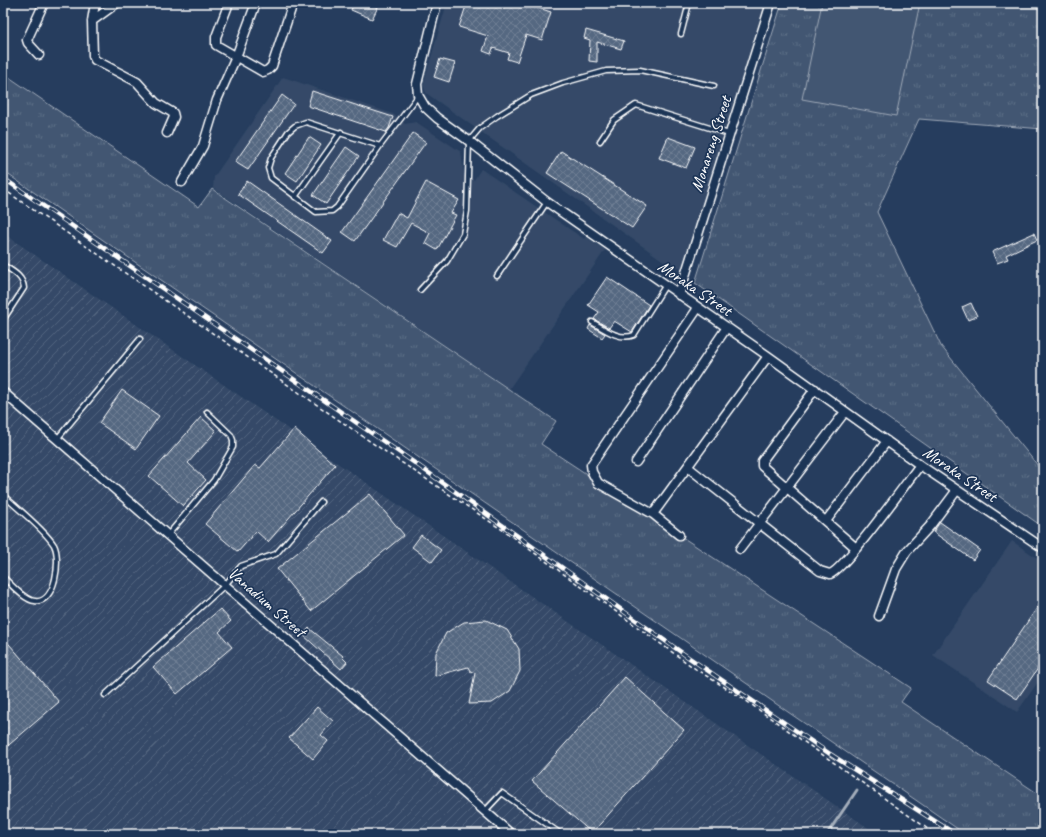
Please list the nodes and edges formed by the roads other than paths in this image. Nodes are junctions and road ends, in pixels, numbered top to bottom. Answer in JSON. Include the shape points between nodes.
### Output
{"nodes":[{"id":1,"x":44,"y":3,"type":"edge"},
{"id":2,"x":95,"y":3,"type":"edge"},
{"id":3,"x":117,"y":3,"type":"edge"},
{"id":4,"x":229,"y":3,"type":"edge"},
{"id":5,"x":256,"y":3,"type":"edge"},
{"id":6,"x":293,"y":3,"type":"edge"},
{"id":7,"x":437,"y":3,"type":"edge"},
{"id":8,"x":689,"y":3,"type":"edge"},
{"id":9,"x":771,"y":3,"type":"edge"},
{"id":10,"x":92,"y":21,"type":"junction"},
{"id":11,"x":680,"y":34,"type":"dead end"},
{"id":12,"x":39,"y":54,"type":"dead end"},
{"id":13,"x":236,"y":57,"type":"junction"},
{"id":14,"x":714,"y":86,"type":"dead end"},
{"id":15,"x":418,"y":96,"type":"junction"},
{"id":16,"x":341,"y":132,"type":"junction"},
{"id":17,"x":167,"y":133,"type":"dead end"},
{"id":18,"x":730,"y":134,"type":"junction"},
{"id":19,"x":600,"y":140,"type":"dead end"},
{"id":20,"x":469,"y":141,"type":"junction"},
{"id":21,"x":380,"y":146,"type":"junction"},
{"id":22,"x":182,"y":182,"type":"dead end"},
{"id":23,"x":294,"y":196,"type":"junction"},
{"id":24,"x":547,"y":202,"type":"junction"},
{"id":25,"x":3,"y":265,"type":"edge"},
{"id":26,"x":497,"y":276,"type":"dead end"},
{"id":27,"x":665,"y":286,"type":"junction"},
{"id":28,"x":420,"y":290,"type":"dead end"},
{"id":29,"x":679,"y":295,"type":"junction"},
{"id":30,"x":698,"y":308,"type":"junction"},
{"id":31,"x":3,"y":320,"type":"edge"},
{"id":32,"x":592,"y":322,"type":"dead end"},
{"id":33,"x":727,"y":327,"type":"junction"},
{"id":34,"x":140,"y":339,"type":"dead end"},
{"id":35,"x":768,"y":356,"type":"junction"},
{"id":36,"x":815,"y":389,"type":"junction"},
{"id":37,"x":3,"y":392,"type":"edge"},
{"id":38,"x":207,"y":412,"type":"dead end"},
{"id":39,"x":844,"y":412,"type":"junction"},
{"id":40,"x":57,"y":439,"type":"junction"},
{"id":41,"x":887,"y":441,"type":"junction"},
{"id":42,"x":636,"y":462,"type":"dead end"},
{"id":43,"x":920,"y":465,"type":"junction"},
{"id":44,"x":689,"y":468,"type":"junction"},
{"id":45,"x":787,"y":489,"type":"junction"},
{"id":46,"x":958,"y":490,"type":"junction"},
{"id":47,"x":3,"y":495,"type":"edge"},
{"id":48,"x":321,"y":502,"type":"dead end"},
{"id":49,"x":653,"y":514,"type":"junction"},
{"id":50,"x":826,"y":522,"type":"junction"},
{"id":51,"x":760,"y":524,"type":"junction"},
{"id":52,"x":679,"y":535,"type":"dead end"},
{"id":53,"x":167,"y":536,"type":"junction"},
{"id":54,"x":856,"y":548,"type":"junction"},
{"id":55,"x":1043,"y":548,"type":"edge"},
{"id":56,"x":740,"y":549,"type":"dead end"},
{"id":57,"x":3,"y":577,"type":"edge"},
{"id":58,"x":225,"y":585,"type":"junction"},
{"id":59,"x":879,"y":616,"type":"dead end"},
{"id":60,"x":105,"y":695,"type":"dead end"},
{"id":61,"x":485,"y":811,"type":"junction"},
{"id":62,"x":511,"y":834,"type":"edge"},
{"id":63,"x":561,"y":834,"type":"edge"}],
"edges":[{"from":1,"to":12,"type":"street","via":[[27,40]]},
{"from":2,"to":10,"type":"street"},
{"from":3,"to":10,"type":"street"},
{"from":4,"to":13,"type":"street","via":[[216,43],[219,48]]},
{"from":5,"to":13,"type":"street"},
{"from":6,"to":13,"type":"street","via":[[270,69],[261,72]]},
{"from":7,"to":15,"type":"street","via":[[417,84]]},
{"from":8,"to":11,"type":"lane"},
{"from":9,"to":18,"type":"street","name":"Monareng Street"},
{"from":10,"to":17,"type":"street","via":[[95,60],[137,82],[156,103],[173,113],[174,117]]},
{"from":13,"to":22,"type":"street","via":[[217,100],[203,146]]},
{"from":14,"to":20,"type":"lane","via":[[640,70],[606,71],[531,95],[480,128]]},
{"from":15,"to":20,"type":"street","name":"Moraka Street","via":[[437,118]]},
{"from":15,"to":21,"type":"lane"},
{"from":16,"to":21,"type":"lane"},
{"from":16,"to":23,"type":"lane"},
{"from":16,"to":23,"type":"lane","via":[[306,122],[288,132],[271,158],[268,168],[274,181]]},
{"from":18,"to":19,"type":"lane","via":[[636,105],[614,120]]},
{"from":18,"to":29,"type":"street","name":"Monareng Street"},
{"from":20,"to":24,"type":"street","name":"Moraka Street"},
{"from":20,"to":28,"type":"lane","via":[[467,211],[463,234],[447,261]]},
{"from":21,"to":23,"type":"lane","via":[[332,211],[316,212]]},
{"from":24,"to":26,"type":"lane"},
{"from":24,"to":27,"type":"street","name":"Moraka Street"},
{"from":25,"to":31,"type":"lane","via":[[20,277],[24,288]]},
{"from":27,"to":29,"type":"street","name":"Moraka Street"},
{"from":27,"to":32,"type":"lane","via":[[634,335],[622,337]]},
{"from":29,"to":30,"type":"street","name":"Moraka Street"},
{"from":30,"to":33,"type":"street","name":"Moraka Street"},
{"from":30,"to":49,"type":"street","via":[[591,465],[593,476],[598,483]]},
{"from":33,"to":35,"type":"street","name":"Moraka Street"},
{"from":33,"to":42,"type":"street"},
{"from":34,"to":40,"type":"lane"},
{"from":35,"to":36,"type":"street","name":"Moraka Street"},
{"from":35,"to":44,"type":"street"},
{"from":36,"to":39,"type":"street","name":"Moraka Street"},
{"from":36,"to":45,"type":"street","via":[[762,461],[764,469]]},
{"from":37,"to":40,"type":"street","name":"Vanadium Street"},
{"from":38,"to":53,"type":"lane","via":[[231,436],[233,447],[214,480]]},
{"from":39,"to":41,"type":"street","name":"Moraka Street"},
{"from":39,"to":45,"type":"street"},
{"from":40,"to":53,"type":"street","name":"Vanadium Street"},
{"from":41,"to":43,"type":"street","name":"Moraka Street"},
{"from":41,"to":50,"type":"street"},
{"from":43,"to":46,"type":"street","name":"Moraka Street"},
{"from":43,"to":54,"type":"street"},
{"from":44,"to":49,"type":"street"},
{"from":44,"to":51,"type":"street"},
{"from":45,"to":50,"type":"street"},
{"from":45,"to":51,"type":"street"},
{"from":46,"to":55,"type":"street","name":"Moraka Street"},
{"from":46,"to":59,"type":"street","via":[[907,551],[896,569]]},
{"from":47,"to":57,"type":"lane","via":[[49,538],[55,546],[58,562],[52,589],[40,601],[27,598]]},
{"from":48,"to":58,"type":"lane","via":[[276,554],[241,566]]},
{"from":49,"to":52,"type":"street"},
{"from":50,"to":54,"type":"street"},
{"from":51,"to":54,"type":"street","via":[[827,574],[836,571]]},
{"from":51,"to":56,"type":"street"},
{"from":53,"to":58,"type":"street","name":"Vanadium Street"},
{"from":58,"to":60,"type":"lane"},
{"from":58,"to":61,"type":"street","name":"Vanadium Street"},
{"from":61,"to":62,"type":"street","name":"Vanadium Street"},
{"from":61,"to":63,"type":"lane","via":[[502,793]]}]}
